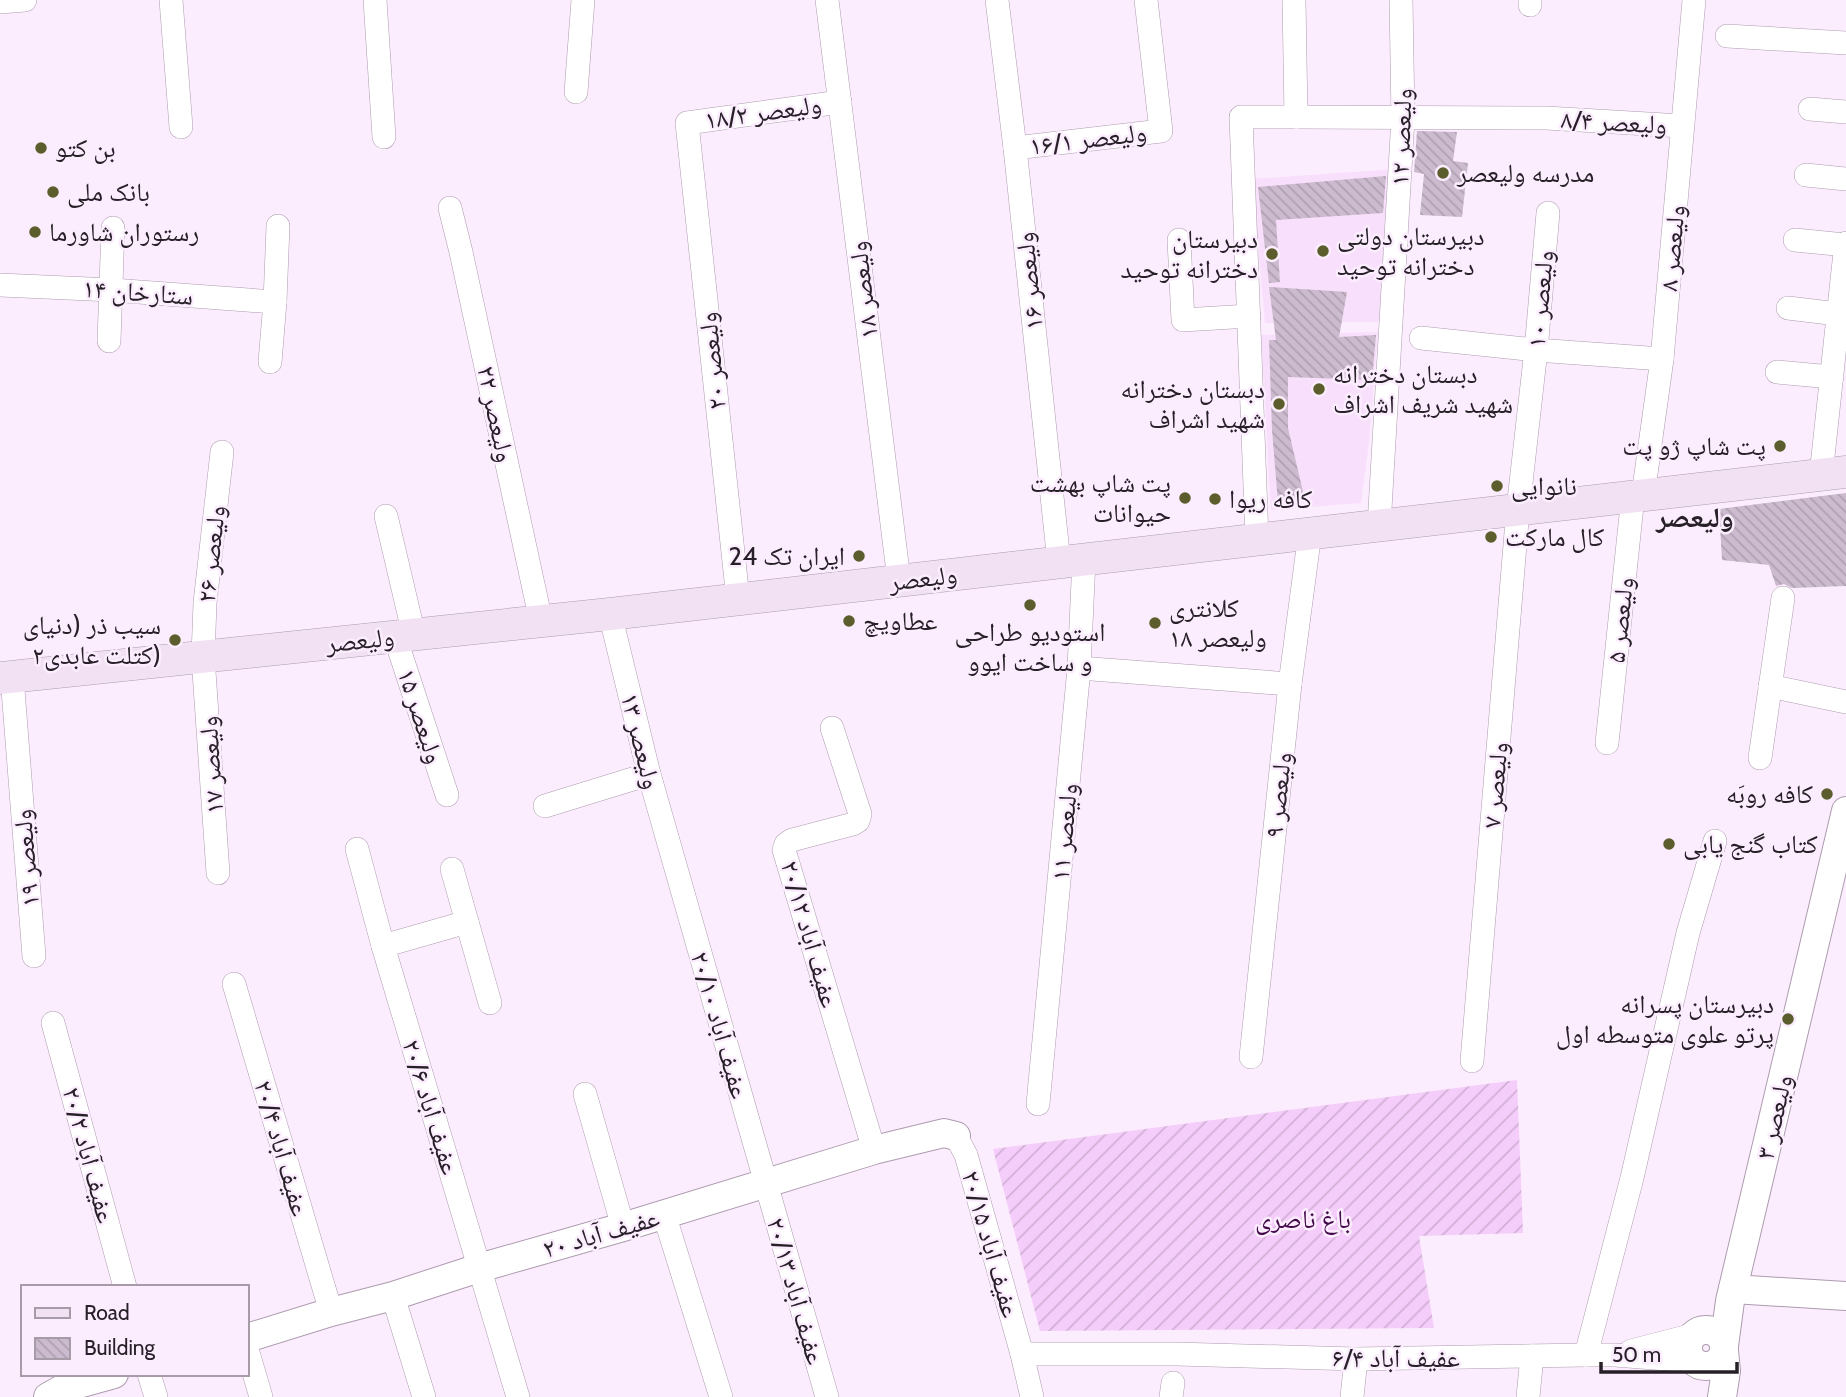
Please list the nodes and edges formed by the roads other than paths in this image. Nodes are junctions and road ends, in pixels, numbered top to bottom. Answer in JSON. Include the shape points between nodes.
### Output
{"nodes":[{"id":1,"x":26,"y":0,"type":"edge"},
{"id":2,"x":171,"y":0,"type":"edge"},
{"id":3,"x":375,"y":0,"type":"edge"},
{"id":4,"x":583,"y":0,"type":"edge"},
{"id":5,"x":827,"y":0,"type":"edge"},
{"id":6,"x":997,"y":0,"type":"edge"},
{"id":7,"x":1146,"y":0,"type":"edge"},
{"id":8,"x":1294,"y":0,"type":"edge"},
{"id":9,"x":1401,"y":0,"type":"edge"},
{"id":10,"x":1694,"y":0,"type":"edge"},
{"id":11,"x":0,"y":2,"type":"edge"},
{"id":12,"x":1727,"y":36,"type":"dead end"},
{"id":13,"x":1846,"y":43,"type":"edge"},
{"id":14,"x":576,"y":92,"type":"dead end"},
{"id":15,"x":841,"y":102,"type":"junction"},
{"id":16,"x":1810,"y":109,"type":"dead end"},
{"id":17,"x":1846,"y":112,"type":"edge"},
{"id":18,"x":1296,"y":117,"type":"junction"},
{"id":19,"x":1404,"y":118,"type":"junction"},
{"id":20,"x":687,"y":122,"type":"joint"},
{"id":21,"x":1682,"y":126,"type":"junction"},
{"id":22,"x":181,"y":127,"type":"dead end"},
{"id":23,"x":384,"y":137,"type":"dead end"},
{"id":24,"x":1015,"y":148,"type":"junction"},
{"id":25,"x":1806,"y":175,"type":"dead end"},
{"id":26,"x":1846,"y":179,"type":"edge"},
{"id":27,"x":450,"y":208,"type":"dead end"},
{"id":28,"x":1548,"y":213,"type":"dead end"},
{"id":29,"x":278,"y":226,"type":"dead end"},
{"id":30,"x":113,"y":228,"type":"dead end"},
{"id":31,"x":1180,"y":240,"type":"dead end"},
{"id":32,"x":1795,"y":240,"type":"dead end"},
{"id":33,"x":1846,"y":244,"type":"edge"},
{"id":34,"x":0,"y":285,"type":"edge"},
{"id":35,"x":112,"y":290,"type":"junction"},
{"id":36,"x":275,"y":302,"type":"junction"},
{"id":37,"x":1788,"y":309,"type":"dead end"},
{"id":38,"x":1838,"y":314,"type":"junction"},
{"id":39,"x":1250,"y":316,"type":"junction"},
{"id":40,"x":1421,"y":338,"type":"dead end"},
{"id":41,"x":109,"y":341,"type":"dead end"},
{"id":42,"x":1536,"y":350,"type":"junction"},
{"id":43,"x":1662,"y":359,"type":"junction"},
{"id":44,"x":270,"y":362,"type":"dead end"},
{"id":45,"x":1777,"y":372,"type":"dead end"},
{"id":46,"x":1832,"y":377,"type":"junction"},
{"id":47,"x":222,"y":452,"type":"dead end"},
{"id":48,"x":1834,"y":473,"type":"edge"},
{"id":49,"x":1638,"y":496,"type":"junction"},
{"id":50,"x":1518,"y":509,"type":"junction"},
{"id":51,"x":386,"y":516,"type":"dead end"},
{"id":52,"x":1379,"y":526,"type":"junction"},
{"id":53,"x":1310,"y":533,"type":"junction"},
{"id":54,"x":1257,"y":539,"type":"junction"},
{"id":55,"x":1071,"y":561,"type":"junction"},
{"id":56,"x":899,"y":580,"type":"junction"},
{"id":57,"x":1783,"y":598,"type":"dead end"},
{"id":58,"x":738,"y":599,"type":"junction"},
{"id":59,"x":610,"y":614,"type":"junction"},
{"id":60,"x":541,"y":621,"type":"junction"},
{"id":61,"x":405,"y":636,"type":"junction"},
{"id":62,"x":203,"y":657,"type":"junction"},
{"id":63,"x":1079,"y":668,"type":"junction"},
{"id":64,"x":6,"y":678,"type":"edge"},
{"id":65,"x":1290,"y":684,"type":"junction"},
{"id":66,"x":1770,"y":686,"type":"junction"},
{"id":67,"x":1846,"y":702,"type":"edge"},
{"id":68,"x":832,"y":728,"type":"dead end"},
{"id":69,"x":1607,"y":743,"type":"dead end"},
{"id":70,"x":1760,"y":758,"type":"dead end"},
{"id":71,"x":649,"y":774,"type":"junction"},
{"id":72,"x":447,"y":795,"type":"dead end"},
{"id":73,"x":545,"y":806,"type":"dead end"},
{"id":74,"x":1846,"y":811,"type":"edge"},
{"id":75,"x":1715,"y":841,"type":"dead end"},
{"id":76,"x":357,"y":849,"type":"dead end"},
{"id":77,"x":676,"y":866,"type":"joint"},
{"id":78,"x":452,"y":869,"type":"dead end"},
{"id":79,"x":218,"y":873,"type":"dead end"},
{"id":80,"x":467,"y":922,"type":"junction"},
{"id":81,"x":383,"y":946,"type":"junction"},
{"id":82,"x":34,"y":956,"type":"dead end"},
{"id":83,"x":234,"y":984,"type":"dead end"},
{"id":84,"x":490,"y":1003,"type":"dead end"},
{"id":85,"x":53,"y":1023,"type":"dead end"},
{"id":86,"x":1251,"y":1057,"type":"dead end"},
{"id":87,"x":1472,"y":1061,"type":"dead end"},
{"id":88,"x":585,"y":1094,"type":"dead end"},
{"id":89,"x":1038,"y":1104,"type":"dead end"},
{"id":90,"x":956,"y":1136,"type":"joint"},
{"id":91,"x":874,"y":1150,"type":"junction"},
{"id":92,"x":765,"y":1184,"type":"junction"},
{"id":93,"x":664,"y":1214,"type":"junction"},
{"id":94,"x":623,"y":1227,"type":"junction"},
{"id":95,"x":479,"y":1268,"type":"junction"},
{"id":96,"x":124,"y":1285,"type":"edge"},
{"id":97,"x":1732,"y":1295,"type":"junction"},
{"id":98,"x":393,"y":1296,"type":"junction"},
{"id":99,"x":1846,"y":1296,"type":"edge"},
{"id":100,"x":331,"y":1312,"type":"junction"},
{"id":101,"x":248,"y":1338,"type":"edge"},
{"id":102,"x":1695,"y":1348,"type":"junction"},
{"id":103,"x":1724,"y":1349,"type":"junction"},
{"id":104,"x":248,"y":1352,"type":"edge"},
{"id":105,"x":1022,"y":1354,"type":"junction"},
{"id":106,"x":1586,"y":1355,"type":"junction"},
{"id":107,"x":1532,"y":1356,"type":"junction"},
{"id":108,"x":1356,"y":1359,"type":"junction"},
{"id":109,"x":107,"y":1376,"type":"edge"},
{"id":110,"x":150,"y":1376,"type":"edge"},
{"id":111,"x":48,"y":1397,"type":"edge"},
{"id":112,"x":156,"y":1397,"type":"edge"},
{"id":113,"x":261,"y":1397,"type":"edge"},
{"id":114,"x":424,"y":1397,"type":"edge"},
{"id":115,"x":518,"y":1397,"type":"edge"},
{"id":116,"x":721,"y":1397,"type":"edge"},
{"id":117,"x":827,"y":1397,"type":"edge"},
{"id":118,"x":1032,"y":1397,"type":"edge"},
{"id":119,"x":1352,"y":1397,"type":"edge"},
{"id":120,"x":1528,"y":1397,"type":"edge"},
{"id":121,"x":1712,"y":1397,"type":"edge"},
{"id":122,"x":1722,"y":1397,"type":"edge"}],
"edges":[{"from":1,"to":11,"type":"street"},
{"from":2,"to":22,"type":"street"},
{"from":3,"to":23,"type":"street"},
{"from":4,"to":14,"type":"street"},
{"from":5,"to":15,"type":"street","name":"۱۸ ولیعصر"},
{"from":6,"to":24,"type":"street","name":"۱۶ ولیعصر"},
{"from":7,"to":24,"type":"street","name":"۱۶/۱ ولیعصر","via":[[1161,131]]},
{"from":8,"to":18,"type":"street"},
{"from":9,"to":19,"type":"street","name":"۱۲ ولیعصر"},
{"from":10,"to":21,"type":"street","name":"۸ ولیعصر"},
{"from":12,"to":13,"type":"street"},
{"from":15,"to":20,"type":"street","name":"۱۸/۲ ولیعصر"},
{"from":15,"to":56,"type":"street","name":"۱۸ ولیعصر"},
{"from":16,"to":17,"type":"street"},
{"from":18,"to":19,"type":"street","name":"۸/۴ ولیعصر"},
{"from":18,"to":39,"type":"street","name":"۸/۴ ولیعصر","via":[[1241,117]]},
{"from":19,"to":21,"type":"street","name":"۸/۴ ولیعصر","via":[[1546,118]]},
{"from":19,"to":52,"type":"street","name":"۱۲ ولیعصر"},
{"from":20,"to":58,"type":"street","name":"۲۰ ولیعصر"},
{"from":21,"to":43,"type":"street","name":"۸ ولیعصر"},
{"from":24,"to":55,"type":"street","name":"۱۶ ولیعصر"},
{"from":25,"to":26,"type":"street"},
{"from":27,"to":60,"type":"street","name":"۲۲ ولیعصر"},
{"from":28,"to":42,"type":"street","name":"۱۰ ولیعصر"},
{"from":29,"to":36,"type":"street"},
{"from":30,"to":35,"type":"street"},
{"from":31,"to":39,"type":"street","via":[[1183,320]]},
{"from":32,"to":33,"type":"street"},
{"from":33,"to":38,"type":"street"},
{"from":34,"to":35,"type":"street","name":"۱۴ ستارخان"},
{"from":35,"to":36,"type":"street","name":"۱۴ ستارخان"},
{"from":35,"to":41,"type":"street"},
{"from":36,"to":44,"type":"street"},
{"from":37,"to":38,"type":"street"},
{"from":38,"to":46,"type":"street"},
{"from":39,"to":54,"type":"street"},
{"from":40,"to":42,"type":"street"},
{"from":42,"to":43,"type":"street"},
{"from":42,"to":50,"type":"street","name":"۱۰ ولیعصر"},
{"from":43,"to":49,"type":"street","name":"۸ ولیعصر"},
{"from":45,"to":46,"type":"street"},
{"from":46,"to":48,"type":"street"},
{"from":47,"to":62,"type":"street","name":"۲۶ ولیعصر"},
{"from":48,"to":49,"type":"main road","name":"ولیعصر"},
{"from":49,"to":50,"type":"main road","name":"ولیعصر"},
{"from":49,"to":69,"type":"street","name":"۵ ولیعصر"},
{"from":50,"to":52,"type":"main road","name":"ولیعصر"},
{"from":50,"to":87,"type":"street","name":"۷ ولیعصر"},
{"from":51,"to":61,"type":"street","name":"۱۵ ولیعصر"},
{"from":52,"to":53,"type":"main road","name":"ولیعصر"},
{"from":53,"to":54,"type":"main road","name":"ولیعصر"},
{"from":53,"to":65,"type":"street","name":"۹ ولیعصر"},
{"from":54,"to":55,"type":"main road","name":"ولیعصر"},
{"from":55,"to":56,"type":"main road","name":"ولیعصر"},
{"from":55,"to":63,"type":"street","name":"۱۱ ولیعصر"},
{"from":56,"to":58,"type":"main road","name":"ولیعصر"},
{"from":57,"to":66,"type":"street"},
{"from":58,"to":59,"type":"main road","name":"ولیعصر"},
{"from":59,"to":60,"type":"main road","name":"ولیعصر"},
{"from":59,"to":71,"type":"street","name":"۱۳ ولیعصر"},
{"from":60,"to":61,"type":"main road","name":"ولیعصر"},
{"from":61,"to":62,"type":"main road","name":"ولیعصر"},
{"from":61,"to":72,"type":"street","name":"۱۵ ولیعصر"},
{"from":62,"to":64,"type":"main road","name":"ولیعصر"},
{"from":62,"to":79,"type":"street","name":"۱۷ ولیعصر"},
{"from":63,"to":65,"type":"street"},
{"from":63,"to":89,"type":"street","name":"۱۱ ولیعصر"},
{"from":64,"to":82,"type":"street","name":"۱۹ ولیعصر"},
{"from":65,"to":86,"type":"street","name":"۹ ولیعصر"},
{"from":66,"to":67,"type":"street"},
{"from":66,"to":70,"type":"street"},
{"from":68,"to":91,"type":"street","name":"عفیف آباد ۲۰/۱۲","via":[[860,814],[858,821],[792,840],[785,850]]},
{"from":71,"to":73,"type":"street"},
{"from":71,"to":77,"type":"street","name":"۱۳ ولیعصر"},
{"from":74,"to":97,"type":"street","name":"۳ ولیعصر"},
{"from":75,"to":106,"type":"street","via":[[1688,933]]},
{"from":76,"to":81,"type":"street","name":"عفیف آباد ۲۰/۶"},
{"from":77,"to":92,"type":"street","name":"عفیف آباد ۲۰/۱۰"},
{"from":78,"to":80,"type":"street"},
{"from":80,"to":81,"type":"street"},
{"from":80,"to":84,"type":"street"},
{"from":81,"to":95,"type":"street","name":"عفیف آباد ۲۰/۶"},
{"from":83,"to":100,"type":"street","name":"عفیف آباد ۲۰/۴"},
{"from":85,"to":96,"type":"street","name":"عفیف آباد ۲۰/۲"},
{"from":88,"to":94,"type":"street"},
{"from":90,"to":91,"type":"street","name":"عفیف آباد ۲۰","via":[[944,1133]]},
{"from":90,"to":105,"type":"street","name":"عفیف آباد ۲۰/۱۵"},
{"from":91,"to":92,"type":"street","name":"عفیف آباد ۲۰"},
{"from":92,"to":93,"type":"street","name":"عفیف آباد ۲۰"},
{"from":92,"to":117,"type":"street","name":"عفیف آباد ۲۰/۱۳"},
{"from":93,"to":94,"type":"street","name":"عفیف آباد ۲۰"},
{"from":93,"to":116,"type":"street"},
{"from":94,"to":95,"type":"street","name":"عفیف آباد ۲۰"},
{"from":95,"to":98,"type":"street","name":"عفیف آباد ۲۰"},
{"from":95,"to":115,"type":"street","name":"عفیف آباد ۲۰/۶"},
{"from":97,"to":99,"type":"street"},
{"from":97,"to":102,"type":"street"},
{"from":97,"to":103,"type":"street","name":"۳ ولیعصر"},
{"from":98,"to":100,"type":"street","name":"عفیف آباد ۲۰"},
{"from":98,"to":114,"type":"street"},
{"from":100,"to":101,"type":"street","name":"عفیف آباد ۲۰"},
{"from":102,"to":103,"type":"street","via":[[1704,1366],[1714,1364]]},
{"from":102,"to":106,"type":"street","name":"عفیف آباد ۶/۴"},
{"from":102,"to":121,"type":"street"},
{"from":103,"to":122,"type":"street","name":"۳ ولیعصر"},
{"from":104,"to":113,"type":"street"},
{"from":105,"to":108,"type":"street","name":"عفیف آباد ۶/۴"},
{"from":105,"to":118,"type":"street","name":"عفیف آباد ۲۰/۱۵"},
{"from":106,"to":107,"type":"street","name":"عفیف آباد ۶/۴"},
{"from":107,"to":108,"type":"street","name":"عفیف آباد ۶/۴"},
{"from":107,"to":120,"type":"street"},
{"from":108,"to":119,"type":"street"},
{"from":109,"to":111,"type":"street"},
{"from":110,"to":112,"type":"street"}]}
